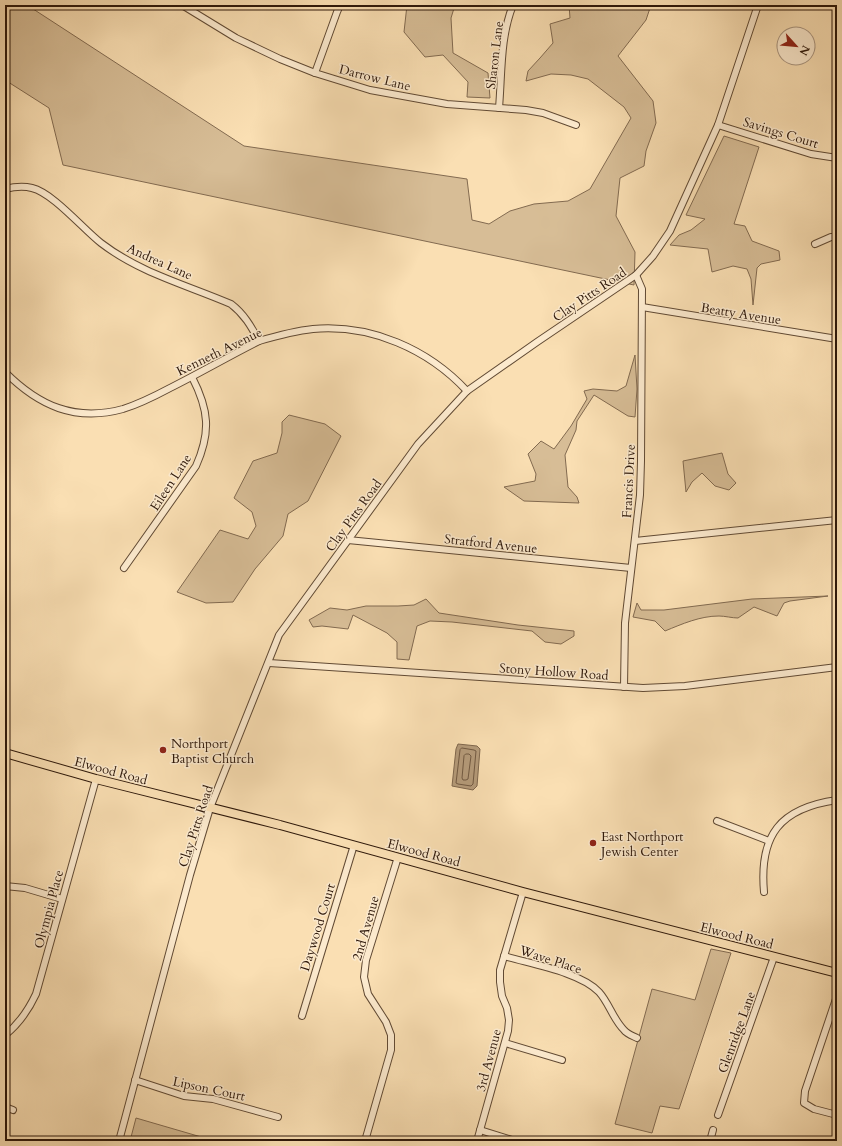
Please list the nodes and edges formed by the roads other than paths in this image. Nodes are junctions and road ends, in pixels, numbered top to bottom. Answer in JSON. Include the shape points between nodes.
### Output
{"nodes":[{"id":1,"x":182,"y":5,"type":"edge"},
{"id":2,"x":340,"y":5,"type":"edge"},
{"id":3,"x":513,"y":5,"type":"edge"},
{"id":4,"x":758,"y":5,"type":"edge"},
{"id":5,"x":316,"y":73,"type":"junction"},
{"id":6,"x":499,"y":108,"type":"junction"},
{"id":7,"x":576,"y":125,"type":"dead end"},
{"id":8,"x":718,"y":125,"type":"junction"},
{"id":9,"x":837,"y":158,"type":"edge"},
{"id":10,"x":5,"y":189,"type":"edge"},
{"id":11,"x":837,"y":237,"type":"edge"},
{"id":12,"x":815,"y":244,"type":"dead end"},
{"id":13,"x":636,"y":275,"type":"junction"},
{"id":14,"x":642,"y":307,"type":"junction"},
{"id":15,"x":837,"y":339,"type":"edge"},
{"id":16,"x":259,"y":341,"type":"junction"},
{"id":17,"x":5,"y":372,"type":"edge"},
{"id":18,"x":192,"y":377,"type":"junction"},
{"id":19,"x":467,"y":391,"type":"junction"},
{"id":20,"x":837,"y":520,"type":"edge"},
{"id":21,"x":348,"y":540,"type":"junction"},
{"id":22,"x":635,"y":541,"type":"junction"},
{"id":23,"x":124,"y":568,"type":"dead end"},
{"id":24,"x":631,"y":568,"type":"junction"},
{"id":25,"x":269,"y":663,"type":"junction"},
{"id":26,"x":837,"y":667,"type":"edge"},
{"id":27,"x":624,"y":688,"type":"junction"},
{"id":28,"x":5,"y":753,"type":"edge"},
{"id":29,"x":96,"y":779,"type":"junction"},
{"id":30,"x":837,"y":800,"type":"edge"},
{"id":31,"x":210,"y":808,"type":"junction"},
{"id":32,"x":717,"y":821,"type":"dead end"},
{"id":33,"x":768,"y":841,"type":"junction"},
{"id":34,"x":354,"y":845,"type":"junction"},
{"id":35,"x":398,"y":857,"type":"junction"},
{"id":36,"x":5,"y":886,"type":"edge"},
{"id":37,"x":523,"y":892,"type":"junction"},
{"id":38,"x":764,"y":892,"type":"dead end"},
{"id":39,"x":62,"y":899,"type":"junction"},
{"id":40,"x":504,"y":956,"type":"junction"},
{"id":41,"x":774,"y":957,"type":"junction"},
{"id":42,"x":837,"y":973,"type":"edge"},
{"id":43,"x":837,"y":996,"type":"edge"},
{"id":44,"x":302,"y":1016,"type":"dead end"},
{"id":45,"x":5,"y":1035,"type":"edge"},
{"id":46,"x":637,"y":1038,"type":"dead end"},
{"id":47,"x":505,"y":1043,"type":"junction"},
{"id":48,"x":562,"y":1060,"type":"dead end"},
{"id":49,"x":135,"y":1080,"type":"junction"},
{"id":50,"x":5,"y":1107,"type":"edge"},
{"id":51,"x":13,"y":1110,"type":"dead end"},
{"id":52,"x":718,"y":1115,"type":"dead end"},
{"id":53,"x":837,"y":1115,"type":"edge"},
{"id":54,"x":278,"y":1118,"type":"dead end"},
{"id":55,"x":480,"y":1130,"type":"junction"},
{"id":56,"x":713,"y":1130,"type":"dead end"},
{"id":57,"x":118,"y":1141,"type":"edge"},
{"id":58,"x":365,"y":1141,"type":"edge"},
{"id":59,"x":476,"y":1141,"type":"edge"},
{"id":60,"x":515,"y":1141,"type":"edge"},
{"id":61,"x":710,"y":1141,"type":"edge"}],
"edges":[{"from":1,"to":5,"type":"street","name":"Darrow Lane","via":[[236,38]]},
{"from":2,"to":5,"type":"street"},
{"from":3,"to":6,"type":"street","name":"Sharon Lane","via":[[504,39]]},
{"from":4,"to":8,"type":"street","name":"Clay Pitts Road"},
{"from":5,"to":6,"type":"street","name":"Darrow Lane","via":[[395,95],[447,104]]},
{"from":6,"to":7,"type":"street","name":"Darrow Lane","via":[[543,114]]},
{"from":8,"to":9,"type":"street","name":"Savings Court","via":[[811,154]]},
{"from":8,"to":13,"type":"street","name":"Clay Pitts Road","via":[[670,231]]},
{"from":10,"to":16,"type":"street","name":"Andrea Lane","via":[[33,188],[42,192],[115,253],[147,270],[231,304],[248,320]]},
{"from":11,"to":12,"type":"street"},
{"from":13,"to":14,"type":"street","name":"Francis Drive","via":[[642,290]]},
{"from":13,"to":19,"type":"street","name":"Clay Pitts Road"},
{"from":14,"to":15,"type":"street","name":"Beatty Avenue"},
{"from":14,"to":22,"type":"street","name":"Francis Drive","via":[[640,496]]},
{"from":16,"to":18,"type":"street","name":"Kenneth Avenue"},
{"from":16,"to":19,"type":"street","name":"Kenneth Avenue","via":[[313,329],[350,330],[388,338],[424,356]]},
{"from":17,"to":18,"type":"street","name":"Kenneth Avenue","via":[[16,384],[43,402],[68,412],[88,414],[124,409]]},
{"from":18,"to":23,"type":"street","name":"Eileen Lane","via":[[200,392],[206,422],[206,437],[201,453],[196,466]]},
{"from":19,"to":21,"type":"street","name":"Clay Pitts Road","via":[[418,444]]},
{"from":20,"to":22,"type":"street"},
{"from":21,"to":24,"type":"street","name":"Stratford Avenue"},
{"from":21,"to":25,"type":"street","name":"Clay Pitts Road","via":[[279,635]]},
{"from":22,"to":24,"type":"street","name":"Francis Drive"},
{"from":24,"to":27,"type":"street","name":"Francis Drive","via":[[625,623]]},
{"from":25,"to":27,"type":"street","name":"Stony Hollow Road"},
{"from":25,"to":31,"type":"street","name":"Clay Pitts Road"},
{"from":26,"to":27,"type":"street","name":"Stony Hollow Road","via":[[685,686]]},
{"from":28,"to":29,"type":"main road","name":"Elwood Road"},
{"from":29,"to":31,"type":"main road","name":"Elwood Road"},
{"from":29,"to":39,"type":"street","name":"Olympia Place"},
{"from":30,"to":33,"type":"street","via":[[811,805],[787,817]]},
{"from":31,"to":34,"type":"main road","name":"Elwood Road"},
{"from":31,"to":49,"type":"street","name":"Clay Pitts Road"},
{"from":32,"to":33,"type":"street"},
{"from":33,"to":38,"type":"street","via":[[762,875]]},
{"from":34,"to":35,"type":"main road","name":"Elwood Road"},
{"from":34,"to":44,"type":"street","name":"Daywood Court"},
{"from":35,"to":37,"type":"main road","name":"Elwood Road"},
{"from":35,"to":58,"type":"street","name":"2nd Avenue","via":[[366,960],[364,977],[368,994],[386,1022],[391,1050]]},
{"from":36,"to":39,"type":"street","via":[[25,888]]},
{"from":37,"to":40,"type":"street","name":"3rd Avenue"},
{"from":37,"to":41,"type":"main road","name":"Elwood Road"},
{"from":39,"to":45,"type":"street","name":"Olympia Place","via":[[36,994],[22,1019]]},
{"from":40,"to":46,"type":"street","name":"Wave Place","via":[[572,975],[588,983],[599,992],[625,1031]]},
{"from":40,"to":47,"type":"street","name":"3rd Avenue","via":[[500,982],[509,1020]]},
{"from":41,"to":42,"type":"main road","name":"Elwood Road"},
{"from":41,"to":52,"type":"street","name":"Glenridge Lane"},
{"from":43,"to":53,"type":"street","via":[[805,1091],[804,1104]]},
{"from":47,"to":48,"type":"street"},
{"from":47,"to":55,"type":"street","name":"3rd Avenue"},
{"from":49,"to":54,"type":"street","name":"Lipson Court","via":[[184,1096],[213,1099]]},
{"from":49,"to":57,"type":"street","name":"Clay Pitts Road"},
{"from":50,"to":51,"type":"street"},
{"from":55,"to":59,"type":"street","name":"3rd Avenue"},
{"from":55,"to":60,"type":"street"},
{"from":56,"to":61,"type":"street"}]}
